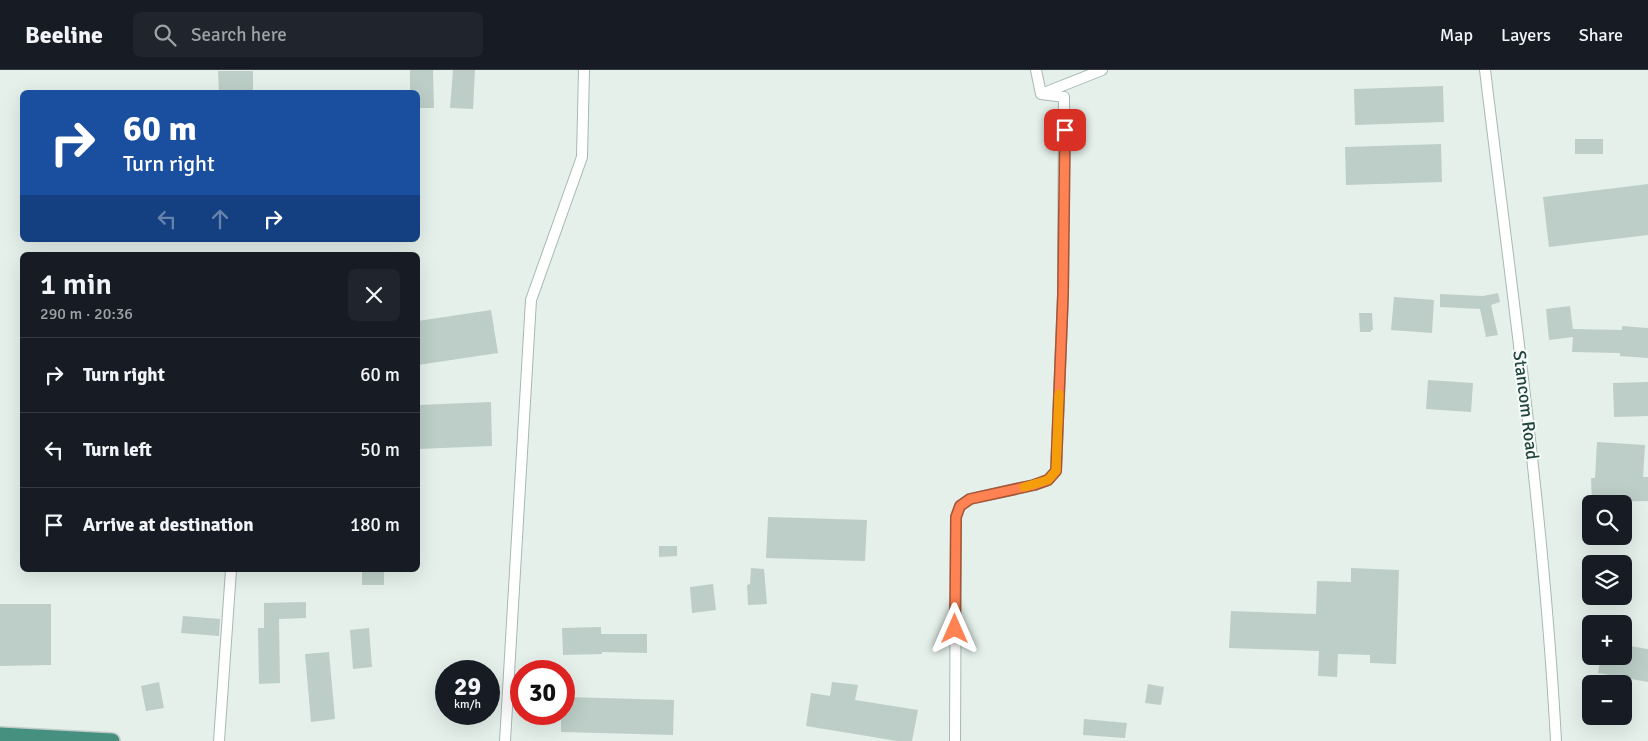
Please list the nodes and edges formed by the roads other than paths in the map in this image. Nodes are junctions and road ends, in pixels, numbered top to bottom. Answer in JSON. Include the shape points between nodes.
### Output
{"nodes":[{"id":1,"x":584,"y":70,"type":"edge"},
{"id":2,"x":1036,"y":70,"type":"edge"},
{"id":3,"x":1102,"y":70,"type":"edge"},
{"id":4,"x":1484,"y":70,"type":"edge"},
{"id":5,"x":1041,"y":94,"type":"junction"},
{"id":6,"x":231,"y":572,"type":"edge"},
{"id":7,"x":0,"y":735,"type":"edge"},
{"id":8,"x":112,"y":741,"type":"edge"},
{"id":9,"x":218,"y":741,"type":"edge"},
{"id":10,"x":506,"y":741,"type":"edge"},
{"id":11,"x":955,"y":741,"type":"edge"},
{"id":12,"x":1556,"y":741,"type":"edge"}],
"edges":[{"from":1,"to":10,"type":"street","via":[[582,157],[531,300]]},
{"from":2,"to":5,"type":"street"},
{"from":3,"to":5,"type":"street"},
{"from":4,"to":12,"type":"street","name":"Stancom Road","via":[[1535,480]]},
{"from":5,"to":11,"type":"street","via":[[1064,97],[1063,295],[1056,471],[1048,480],[970,499],[960,506],[956,517]]},
{"from":6,"to":9,"type":"street"},
{"from":7,"to":8,"type":"highway"}]}
